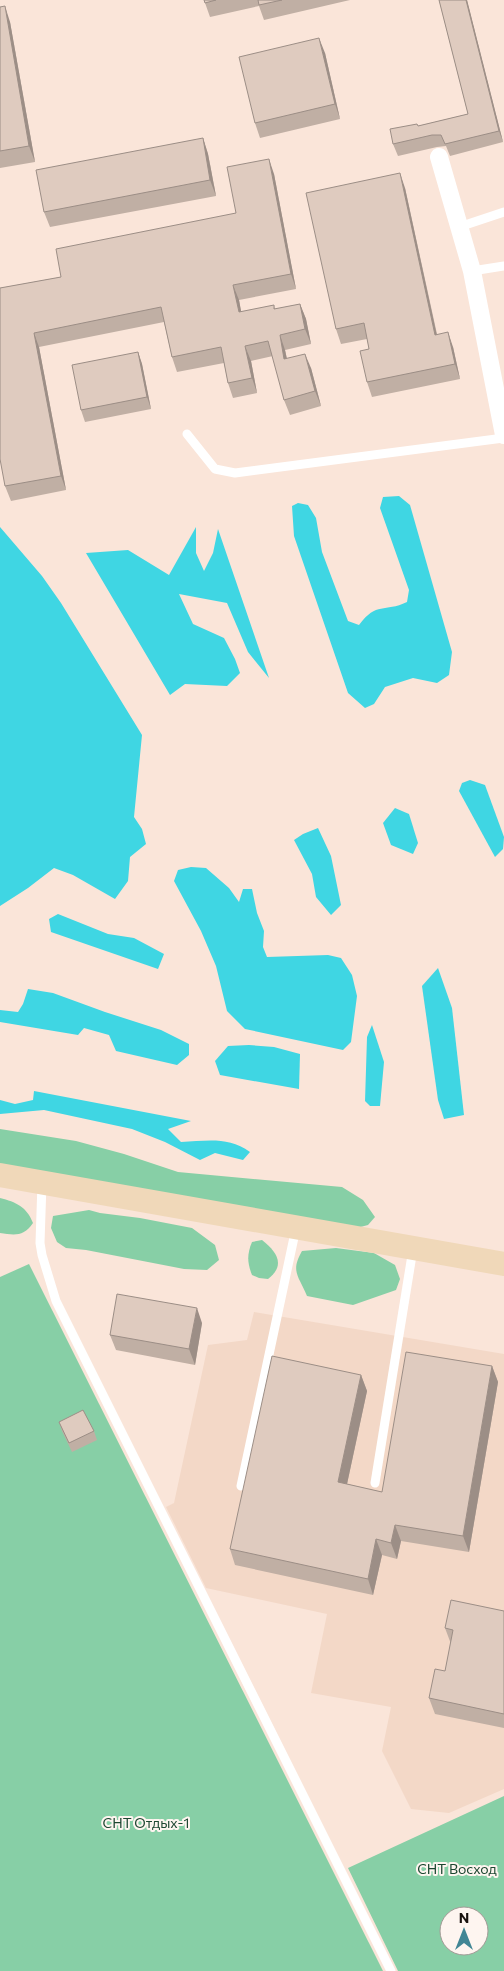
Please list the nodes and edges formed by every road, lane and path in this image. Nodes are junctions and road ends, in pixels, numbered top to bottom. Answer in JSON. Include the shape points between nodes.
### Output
{"nodes":[{"id":1,"x":439,"y":157,"type":"dead end"},
{"id":2,"x":504,"y":212,"type":"edge"},
{"id":3,"x":459,"y":227,"type":"junction"},
{"id":4,"x":504,"y":266,"type":"edge"},
{"id":5,"x":472,"y":271,"type":"junction"},
{"id":6,"x":186,"y":434,"type":"dead end"},
{"id":7,"x":504,"y":437,"type":"edge"},
{"id":8,"x":0,"y":1174,"type":"edge"},
{"id":9,"x":42,"y":1183,"type":"junction"},
{"id":10,"x":296,"y":1228,"type":"junction"},
{"id":11,"x":413,"y":1248,"type":"junction"},
{"id":12,"x":504,"y":1264,"type":"edge"},
{"id":13,"x":375,"y":1483,"type":"dead end"},
{"id":14,"x":241,"y":1486,"type":"dead end"},
{"id":15,"x":391,"y":1971,"type":"edge"}],
"edges":[{"from":1,"to":3,"type":"street"},
{"from":2,"to":3,"type":"lane"},
{"from":3,"to":5,"type":"street"},
{"from":4,"to":5,"type":"lane"},
{"from":5,"to":7,"type":"street"},
{"from":6,"to":7,"type":"lane","via":[[215,469],[235,473]]},
{"from":8,"to":9,"type":"main road"},
{"from":9,"to":10,"type":"main road"},
{"from":9,"to":15,"type":"lane","via":[[40,1243],[56,1301]]},
{"from":10,"to":11,"type":"main road"},
{"from":10,"to":14,"type":"lane"},
{"from":11,"to":12,"type":"main road"},
{"from":11,"to":13,"type":"lane"}]}
